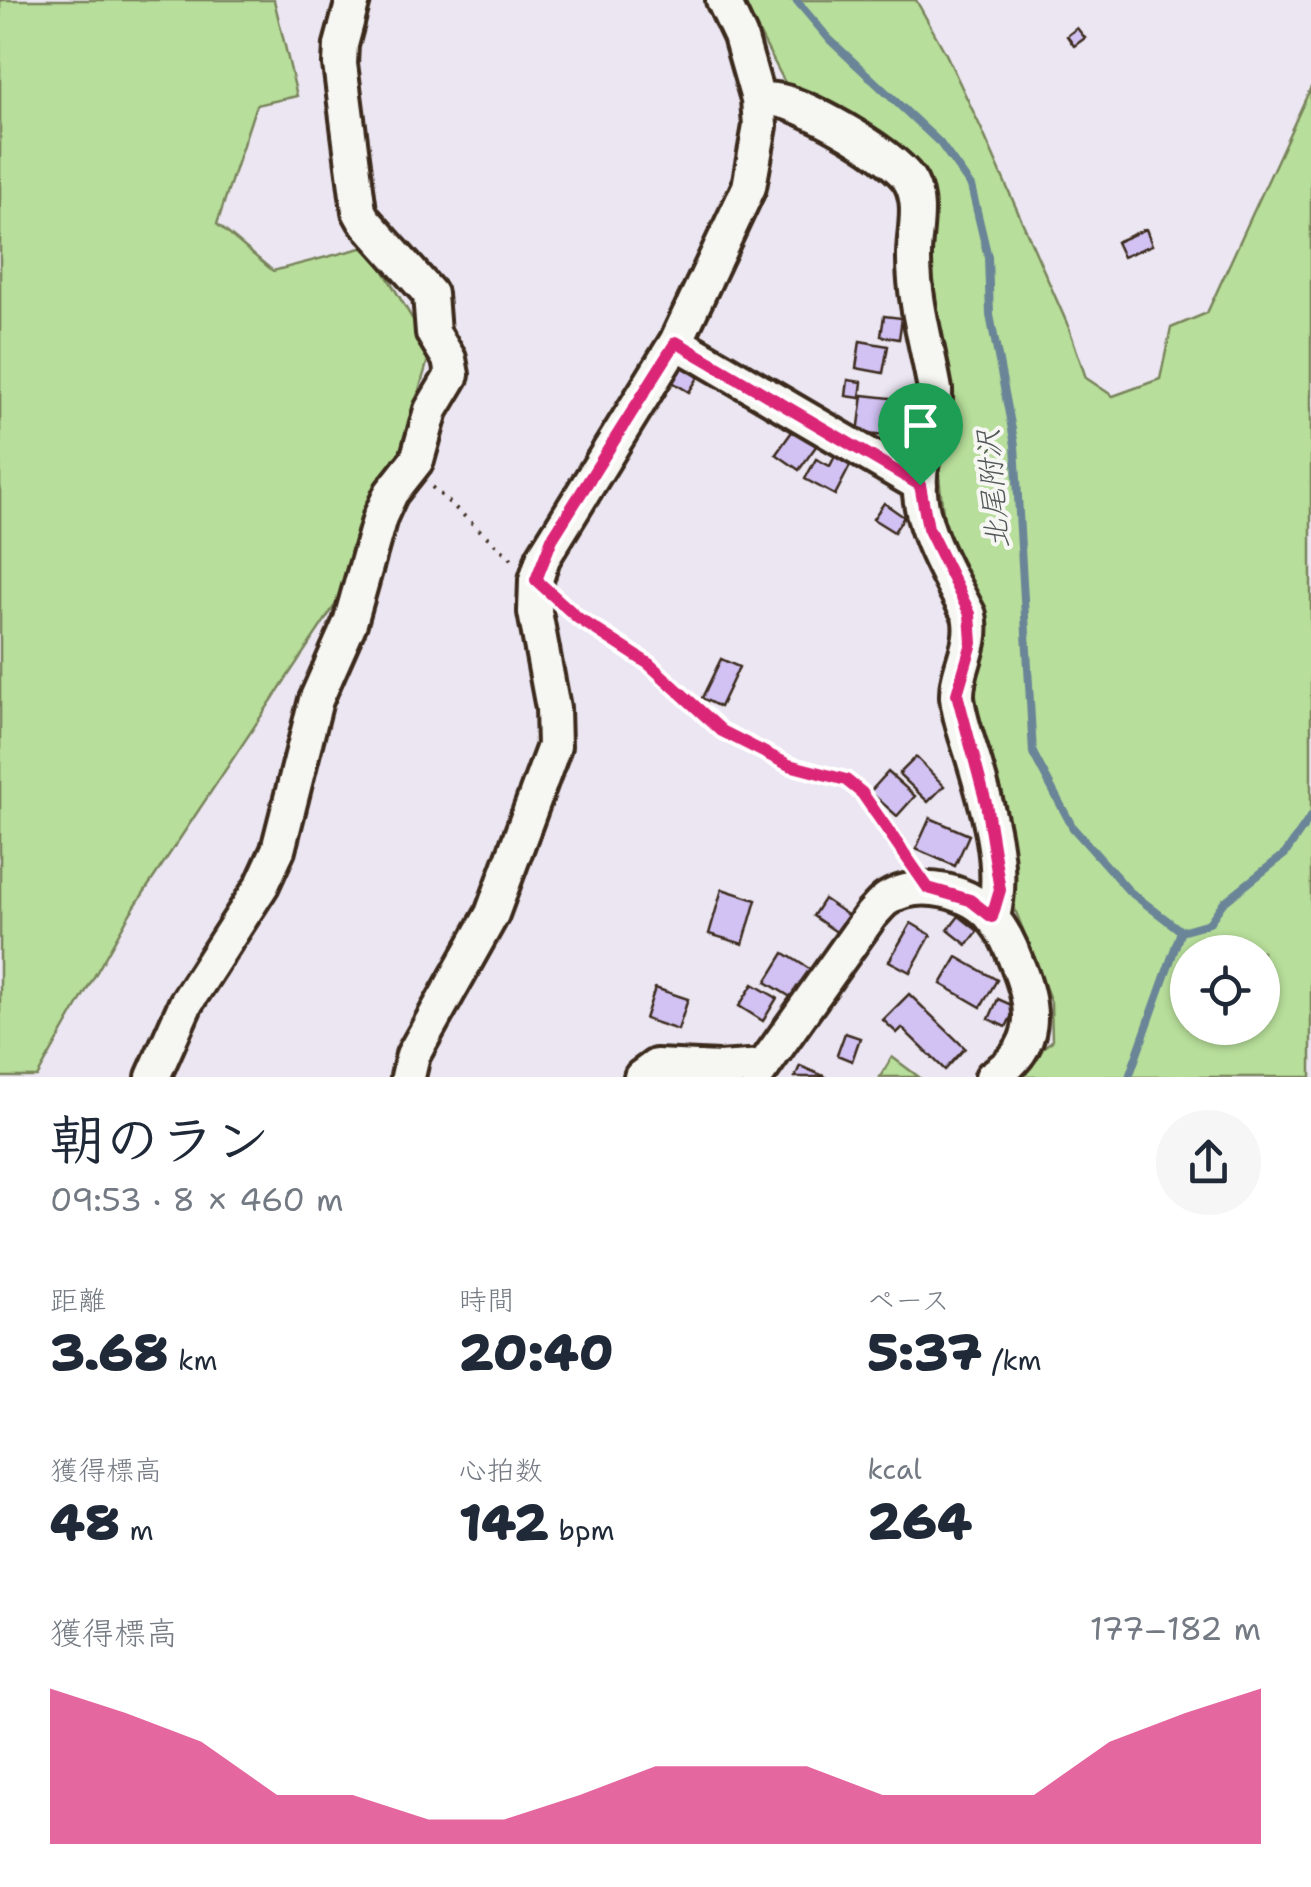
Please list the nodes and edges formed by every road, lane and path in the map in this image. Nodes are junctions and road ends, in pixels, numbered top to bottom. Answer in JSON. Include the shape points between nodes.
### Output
{"nodes":[{"id":1,"x":353,"y":0,"type":"edge"},
{"id":2,"x":722,"y":0,"type":"edge"},
{"id":3,"x":758,"y":99,"type":"junction"},
{"id":4,"x":676,"y":342,"type":"junction"},
{"id":5,"x":412,"y":469,"type":"junction"},
{"id":6,"x":920,"y":485,"type":"junction"},
{"id":7,"x":536,"y":580,"type":"junction"},
{"id":8,"x":928,"y":888,"type":"junction"},
{"id":9,"x":992,"y":917,"type":"junction"},
{"id":10,"x":760,"y":1071,"type":"edge"},
{"id":11,"x":153,"y":1077,"type":"edge"},
{"id":12,"x":408,"y":1077,"type":"edge"},
{"id":13,"x":641,"y":1077,"type":"edge"},
{"id":14,"x":992,"y":1077,"type":"edge"}],
"edges":[{"from":1,"to":5,"type":"street","via":[[340,64],[359,211],[425,285],[433,302],[433,333],[452,368]]},
{"from":2,"to":3,"type":"street"},
{"from":3,"to":4,"type":"street","via":[[749,187]]},
{"from":3,"to":6,"type":"street","via":[[784,101],[860,138],[910,180],[917,208],[915,275],[935,390]]},
{"from":4,"to":6,"type":"street"},
{"from":4,"to":7,"type":"street","via":[[552,539]]},
{"from":5,"to":7,"type":"path"},
{"from":5,"to":11,"type":"street","via":[[380,516],[350,623],[316,700],[278,850],[186,1003]]},
{"from":6,"to":9,"type":"street","via":[[928,528],[970,614],[957,694],[992,838],[1000,890]]},
{"from":7,"to":8,"type":"path","via":[[578,618],[649,664],[722,731],[789,765],[846,780]]},
{"from":7,"to":12,"type":"street","via":[[554,746],[492,914]]},
{"from":8,"to":9,"type":"street","via":[[970,900]]},
{"from":8,"to":10,"type":"street","via":[[888,898],[871,915]]},
{"from":9,"to":14,"type":"street","via":[[1032,1010],[1018,1055]]},
{"from":10,"to":13,"type":"street","via":[[656,1066]]}]}
